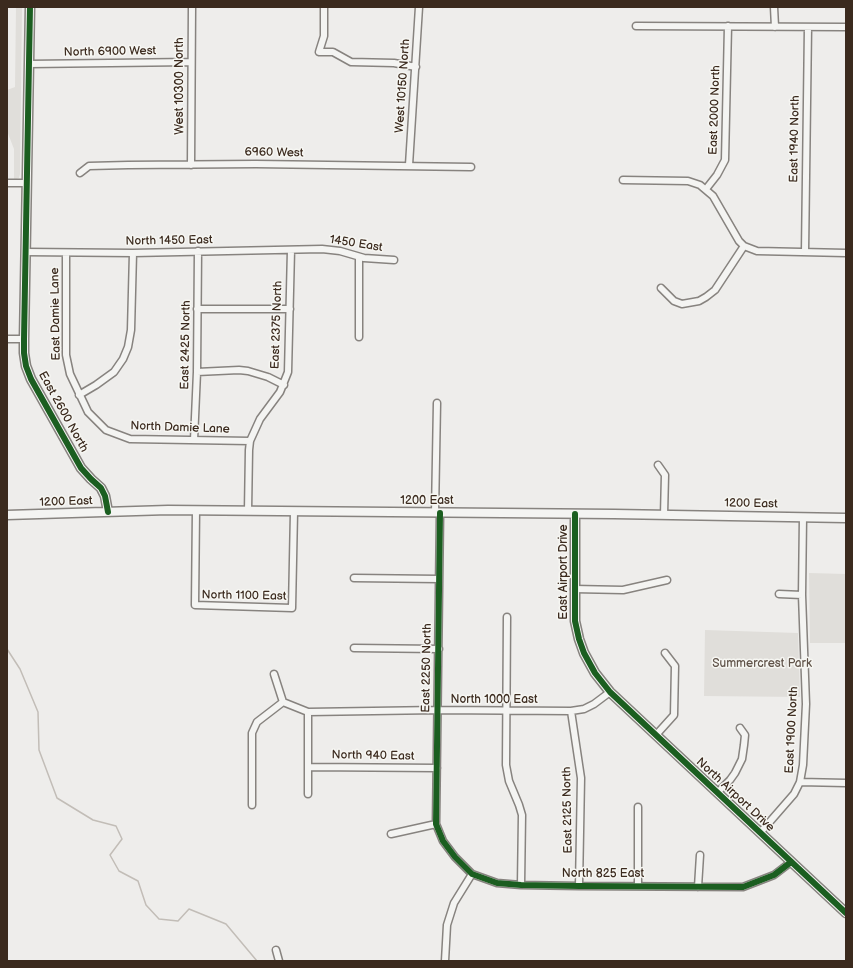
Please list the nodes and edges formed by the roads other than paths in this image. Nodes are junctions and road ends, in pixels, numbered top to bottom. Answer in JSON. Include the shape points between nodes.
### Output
{"nodes":[{"id":1,"x":30,"y":7,"type":"edge"},
{"id":2,"x":192,"y":7,"type":"edge"},
{"id":3,"x":324,"y":7,"type":"edge"},
{"id":4,"x":419,"y":7,"type":"edge"},
{"id":5,"x":774,"y":7,"type":"edge"},
{"id":6,"x":636,"y":26,"type":"dead end"},
{"id":7,"x":728,"y":26,"type":"junction"},
{"id":8,"x":775,"y":27,"type":"junction"},
{"id":9,"x":808,"y":27,"type":"junction"},
{"id":10,"x":846,"y":27,"type":"edge"},
{"id":11,"x":191,"y":62,"type":"junction"},
{"id":12,"x":29,"y":64,"type":"junction"},
{"id":13,"x":416,"y":67,"type":"junction"},
{"id":14,"x":191,"y":164,"type":"junction"},
{"id":15,"x":409,"y":165,"type":"junction"},
{"id":16,"x":471,"y":167,"type":"dead end"},
{"id":17,"x":80,"y":173,"type":"dead end"},
{"id":18,"x":623,"y":180,"type":"dead end"},
{"id":19,"x":7,"y":183,"type":"edge"},
{"id":20,"x":27,"y":183,"type":"junction"},
{"id":21,"x":706,"y":189,"type":"junction"},
{"id":22,"x":744,"y":246,"type":"junction"},
{"id":23,"x":291,"y":250,"type":"junction"},
{"id":24,"x":314,"y":250,"type":"joint"},
{"id":25,"x":198,"y":251,"type":"junction"},
{"id":26,"x":26,"y":252,"type":"junction"},
{"id":27,"x":805,"y":252,"type":"junction"},
{"id":28,"x":66,"y":253,"type":"junction"},
{"id":29,"x":134,"y":253,"type":"junction"},
{"id":30,"x":846,"y":253,"type":"edge"},
{"id":31,"x":359,"y":257,"type":"junction"},
{"id":32,"x":394,"y":260,"type":"dead end"},
{"id":33,"x":661,"y":288,"type":"dead end"},
{"id":34,"x":197,"y":309,"type":"junction"},
{"id":35,"x":290,"y":309,"type":"junction"},
{"id":36,"x":359,"y":337,"type":"dead end"},
{"id":37,"x":7,"y":339,"type":"edge"},
{"id":38,"x":24,"y":339,"type":"junction"},
{"id":39,"x":197,"y":372,"type":"junction"},
{"id":40,"x":70,"y":374,"type":"joint"},
{"id":41,"x":284,"y":385,"type":"junction"},
{"id":42,"x":79,"y":395,"type":"junction"},
{"id":43,"x":436,"y":403,"type":"dead end"},
{"id":44,"x":194,"y":440,"type":"junction"},
{"id":45,"x":250,"y":441,"type":"junction"},
{"id":46,"x":658,"y":465,"type":"dead end"},
{"id":47,"x":196,"y":510,"type":"junction"},
{"id":48,"x":248,"y":511,"type":"junction"},
{"id":49,"x":108,"y":512,"type":"junction"},
{"id":50,"x":294,"y":512,"type":"junction"},
{"id":51,"x":437,"y":513,"type":"junction"},
{"id":52,"x":575,"y":514,"type":"junction"},
{"id":53,"x":7,"y":515,"type":"edge"},
{"id":54,"x":664,"y":515,"type":"junction"},
{"id":55,"x":803,"y":517,"type":"junction"},
{"id":56,"x":846,"y":518,"type":"edge"},
{"id":57,"x":354,"y":578,"type":"dead end"},
{"id":58,"x":439,"y":579,"type":"junction"},
{"id":59,"x":667,"y":580,"type":"dead end"},
{"id":60,"x":574,"y":589,"type":"junction"},
{"id":61,"x":780,"y":594,"type":"dead end"},
{"id":62,"x":802,"y":595,"type":"junction"},
{"id":63,"x":507,"y":616,"type":"dead end"},
{"id":64,"x":354,"y":648,"type":"dead end"},
{"id":65,"x":439,"y":649,"type":"junction"},
{"id":66,"x":665,"y":653,"type":"dead end"},
{"id":67,"x":274,"y":674,"type":"dead end"},
{"id":68,"x":610,"y":692,"type":"junction"},
{"id":69,"x":283,"y":702,"type":"junction"},
{"id":70,"x":438,"y":710,"type":"junction"},
{"id":71,"x":507,"y":711,"type":"junction"},
{"id":72,"x":571,"y":711,"type":"junction"},
{"id":73,"x":308,"y":712,"type":"junction"},
{"id":74,"x":740,"y":728,"type":"dead end"},
{"id":75,"x":656,"y":735,"type":"junction"},
{"id":76,"x":309,"y":767,"type":"junction"},
{"id":77,"x":437,"y":768,"type":"junction"},
{"id":78,"x":800,"y":782,"type":"junction"},
{"id":79,"x":846,"y":783,"type":"edge"},
{"id":80,"x":717,"y":793,"type":"junction"},
{"id":81,"x":308,"y":794,"type":"dead end"},
{"id":82,"x":252,"y":805,"type":"dead end"},
{"id":83,"x":638,"y":807,"type":"dead end"},
{"id":84,"x":436,"y":824,"type":"junction"},
{"id":85,"x":760,"y":833,"type":"junction"},
{"id":86,"x":391,"y":834,"type":"dead end"},
{"id":87,"x":700,"y":855,"type":"dead end"},
{"id":88,"x":791,"y":862,"type":"junction"},
{"id":89,"x":472,"y":874,"type":"junction"},
{"id":90,"x":521,"y":885,"type":"junction"},
{"id":91,"x":638,"y":885,"type":"junction"},
{"id":92,"x":579,"y":886,"type":"junction"},
{"id":93,"x":698,"y":887,"type":"junction"},
{"id":94,"x":846,"y":913,"type":"edge"},
{"id":95,"x":276,"y":950,"type":"dead end"},
{"id":96,"x":279,"y":961,"type":"edge"},
{"id":97,"x":445,"y":961,"type":"edge"}],
"edges":[{"from":1,"to":12,"type":"street","name":"East 2600 North"},
{"from":2,"to":11,"type":"street","name":"West 10300 North"},
{"from":3,"to":13,"type":"street","via":[[324,36],[319,52],[333,52],[351,62],[394,63]]},
{"from":4,"to":13,"type":"street","name":"West 10150 North"},
{"from":5,"to":8,"type":"street"},
{"from":6,"to":7,"type":"street"},
{"from":7,"to":8,"type":"street"},
{"from":7,"to":21,"type":"street","name":"East 2000 North","via":[[725,160]]},
{"from":8,"to":9,"type":"street"},
{"from":9,"to":10,"type":"street"},
{"from":9,"to":27,"type":"street","name":"East 1940 North"},
{"from":11,"to":12,"type":"street","name":"North 6900 West"},
{"from":11,"to":14,"type":"street","name":"West 10300 North"},
{"from":12,"to":20,"type":"street","name":"East 2600 North"},
{"from":13,"to":15,"type":"street","name":"West 10150 North"},
{"from":14,"to":15,"type":"street","name":"6960 West"},
{"from":14,"to":17,"type":"street","name":"6960 West","via":[[89,166]]},
{"from":15,"to":16,"type":"street","name":"6960 West"},
{"from":18,"to":21,"type":"street","via":[[688,181]]},
{"from":19,"to":20,"type":"street"},
{"from":20,"to":26,"type":"street","name":"East 2600 North"},
{"from":21,"to":22,"type":"street"},
{"from":22,"to":27,"type":"street","via":[[757,251]]},
{"from":22,"to":33,"type":"street","via":[[715,290],[699,301],[682,304],[674,301]]},
{"from":23,"to":24,"type":"street","name":"North 1450 East"},
{"from":23,"to":25,"type":"street","name":"North 1450 East"},
{"from":23,"to":35,"type":"street","name":"East 2375 North"},
{"from":24,"to":31,"type":"street","name":"1450 East","via":[[333,250]]},
{"from":25,"to":29,"type":"street","name":"North 1450 East"},
{"from":25,"to":34,"type":"street","name":"East 2425 North"},
{"from":26,"to":28,"type":"street","name":"North 1450 East"},
{"from":26,"to":38,"type":"street","name":"East 2600 North"},
{"from":27,"to":30,"type":"street"},
{"from":28,"to":29,"type":"street","name":"North 1450 East"},
{"from":28,"to":40,"type":"street","name":"East Damie Lane","via":[[66,355]]},
{"from":29,"to":42,"type":"street","via":[[128,347],[114,372]]},
{"from":31,"to":32,"type":"street","name":"1450 East"},
{"from":31,"to":36,"type":"street"},
{"from":34,"to":35,"type":"street"},
{"from":34,"to":39,"type":"street","name":"East 2425 North"},
{"from":35,"to":41,"type":"street","name":"East 2375 North","via":[[288,372]]},
{"from":37,"to":38,"type":"street"},
{"from":38,"to":49,"type":"street","name":"East 2600 North","via":[[26,366],[31,379],[81,468],[101,488]]},
{"from":39,"to":41,"type":"street","via":[[248,371]]},
{"from":39,"to":44,"type":"street","name":"East 2425 North"},
{"from":40,"to":42,"type":"street","name":"North Damie Lane"},
{"from":41,"to":45,"type":"street","name":"East 2375 North","via":[[260,419]]},
{"from":42,"to":44,"type":"street","name":"North Damie Lane","via":[[88,412],[106,430],[130,439]]},
{"from":43,"to":51,"type":"street","name":"East 2250 North"},
{"from":44,"to":45,"type":"street","name":"North Damie Lane"},
{"from":45,"to":48,"type":"street","name":"East 2375 North"},
{"from":46,"to":54,"type":"street","via":[[665,475]]},
{"from":47,"to":48,"type":"street","name":"1200 East"},
{"from":47,"to":49,"type":"street","name":"1200 East"},
{"from":47,"to":50,"type":"street","name":"North 1100 East","via":[[195,605],[292,608]]},
{"from":48,"to":50,"type":"street","name":"1200 East"},
{"from":49,"to":53,"type":"street","name":"1200 East"},
{"from":50,"to":51,"type":"street","name":"1200 East"},
{"from":51,"to":52,"type":"street","name":"1200 East"},
{"from":51,"to":58,"type":"street","name":"East 2250 North"},
{"from":52,"to":54,"type":"street","name":"1200 East"},
{"from":52,"to":60,"type":"street","name":"East Airport Drive"},
{"from":54,"to":55,"type":"street","name":"1200 East"},
{"from":55,"to":56,"type":"street","name":"1200 East"},
{"from":55,"to":62,"type":"street","name":"East 1900 North"},
{"from":57,"to":58,"type":"street"},
{"from":58,"to":65,"type":"street","name":"East 2250 North"},
{"from":59,"to":60,"type":"street","via":[[623,590]]},
{"from":60,"to":68,"type":"street","name":"East Airport Drive","via":[[575,621],[581,646],[595,673]]},
{"from":61,"to":62,"type":"street"},
{"from":62,"to":78,"type":"street","name":"East 1900 North","via":[[806,704],[804,765]]},
{"from":63,"to":71,"type":"street"},
{"from":64,"to":65,"type":"street"},
{"from":65,"to":70,"type":"street","name":"East 2250 North"},
{"from":66,"to":75,"type":"street","via":[[675,666],[674,715]]},
{"from":67,"to":69,"type":"street"},
{"from":68,"to":72,"type":"street","name":"North 1000 East","via":[[584,709]]},
{"from":68,"to":75,"type":"street","name":"North Airport Drive"},
{"from":69,"to":73,"type":"street","name":"North 1000 East"},
{"from":69,"to":82,"type":"street","via":[[257,722],[252,733]]},
{"from":70,"to":71,"type":"street","name":"North 1000 East"},
{"from":70,"to":73,"type":"street","name":"North 1000 East"},
{"from":70,"to":77,"type":"street","name":"East 2250 North"},
{"from":71,"to":72,"type":"street","name":"North 1000 East"},
{"from":71,"to":90,"type":"street","via":[[507,774],[522,815]]},
{"from":72,"to":92,"type":"street","name":"East 2125 North","via":[[581,778]]},
{"from":73,"to":76,"type":"street"},
{"from":74,"to":80,"type":"street","via":[[745,735],[742,759],[735,774]]},
{"from":75,"to":80,"type":"street","name":"North Airport Drive"},
{"from":76,"to":77,"type":"street","name":"North 940 East"},
{"from":76,"to":81,"type":"street"},
{"from":77,"to":84,"type":"street","name":"East 2250 North"},
{"from":78,"to":79,"type":"street"},
{"from":78,"to":85,"type":"street","name":"East 1900 North","via":[[790,801]]},
{"from":80,"to":85,"type":"street","name":"North Airport Drive"},
{"from":83,"to":91,"type":"street"},
{"from":84,"to":86,"type":"street"},
{"from":84,"to":89,"type":"street","name":"North 825 East","via":[[443,841]]},
{"from":85,"to":88,"type":"street","name":"North Airport Drive"},
{"from":87,"to":93,"type":"street"},
{"from":88,"to":93,"type":"street","name":"North 825 East","via":[[774,875],[743,887]]},
{"from":88,"to":94,"type":"street","name":"North Airport Drive"},
{"from":89,"to":90,"type":"street","name":"North 825 East","via":[[497,883]]},
{"from":89,"to":97,"type":"street","via":[[454,903],[447,925]]},
{"from":90,"to":92,"type":"street","name":"North 825 East"},
{"from":91,"to":92,"type":"street","name":"North 825 East"},
{"from":91,"to":93,"type":"street","name":"North 825 East"},
{"from":95,"to":96,"type":"street"}]}
